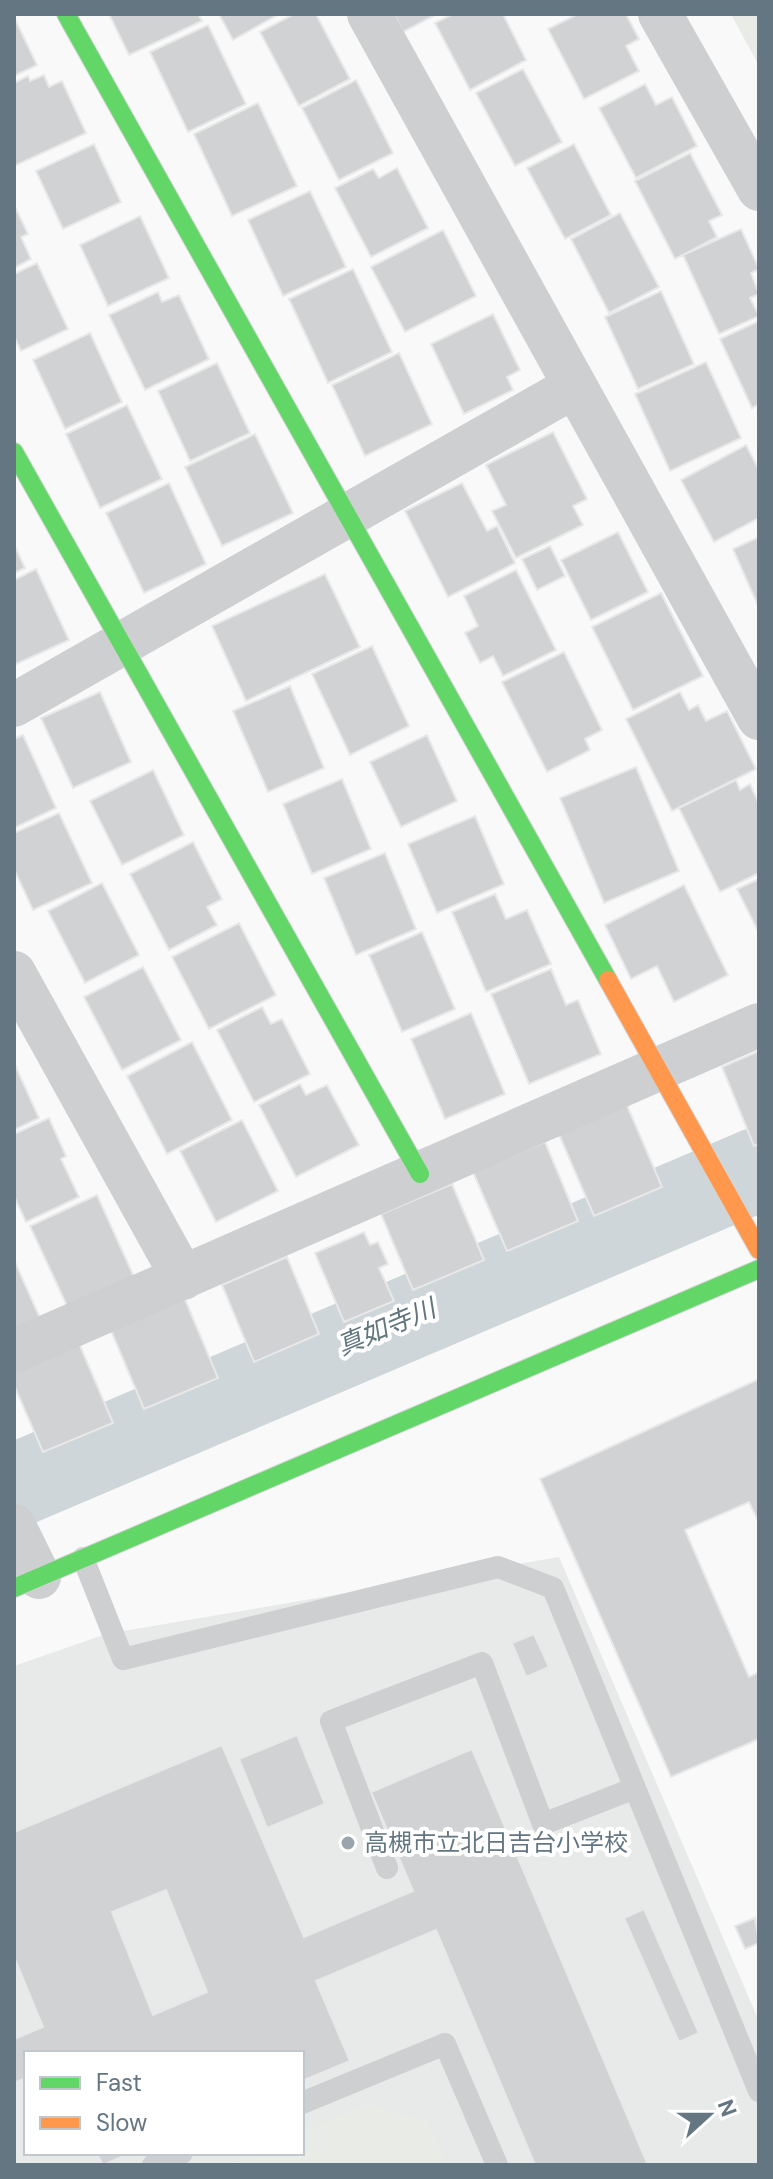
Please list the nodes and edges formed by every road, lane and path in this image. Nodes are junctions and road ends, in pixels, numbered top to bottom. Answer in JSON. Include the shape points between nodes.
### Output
{"nodes":[{"id":1,"x":66,"y":14,"type":"edge"},
{"id":2,"x":369,"y":14,"type":"edge"},
{"id":3,"x":660,"y":14,"type":"edge"},
{"id":4,"x":759,"y":189,"type":"edge"},
{"id":5,"x":575,"y":386,"type":"junction"},
{"id":6,"x":14,"y":452,"type":"edge"},
{"id":7,"x":347,"y":516,"type":"junction"},
{"id":8,"x":122,"y":644,"type":"junction"},
{"id":9,"x":14,"y":705,"type":"edge"},
{"id":10,"x":759,"y":718,"type":"edge"},
{"id":11,"x":14,"y":973,"type":"edge"},
{"id":12,"x":759,"y":1025,"type":"edge"},
{"id":13,"x":658,"y":1070,"type":"junction"},
{"id":14,"x":420,"y":1174,"type":"junction"},
{"id":15,"x":759,"y":1250,"type":"edge"},
{"id":16,"x":759,"y":1269,"type":"edge"},
{"id":17,"x":183,"y":1278,"type":"junction"},
{"id":18,"x":14,"y":1351,"type":"edge"},
{"id":19,"x":14,"y":1526,"type":"edge"},
{"id":20,"x":83,"y":1558,"type":"junction"},
{"id":21,"x":26,"y":1583,"type":"edge"},
{"id":22,"x":635,"y":1788,"type":"junction"},
{"id":23,"x":387,"y":1868,"type":"dead end"},
{"id":24,"x":759,"y":2091,"type":"edge"},
{"id":25,"x":304,"y":2102,"type":"edge"},
{"id":26,"x":177,"y":2155,"type":"edge"},
{"id":27,"x":153,"y":2165,"type":"edge"},
{"id":28,"x":497,"y":2165,"type":"edge"}],
"edges":[{"from":1,"to":7,"type":"street"},
{"from":2,"to":5,"type":"street"},
{"from":3,"to":4,"type":"street"},
{"from":5,"to":7,"type":"street"},
{"from":5,"to":10,"type":"street"},
{"from":6,"to":8,"type":"street"},
{"from":7,"to":8,"type":"street"},
{"from":7,"to":13,"type":"street"},
{"from":8,"to":9,"type":"street"},
{"from":8,"to":14,"type":"street"},
{"from":11,"to":17,"type":"street"},
{"from":12,"to":13,"type":"street"},
{"from":13,"to":14,"type":"street"},
{"from":13,"to":15,"type":"street"},
{"from":14,"to":17,"type":"street"},
{"from":16,"to":20,"type":"street"},
{"from":17,"to":18,"type":"street"},
{"from":19,"to":21,"type":"street"},
{"from":20,"to":21,"type":"street"},
{"from":20,"to":22,"type":"lane","via":[[123,1659],[498,1567],[553,1588]]},
{"from":22,"to":23,"type":"lane","via":[[543,1824],[482,1663],[331,1721]]},
{"from":22,"to":24,"type":"lane"},
{"from":25,"to":28,"type":"lane","via":[[445,2044]]},
{"from":26,"to":27,"type":"lane"}]}
